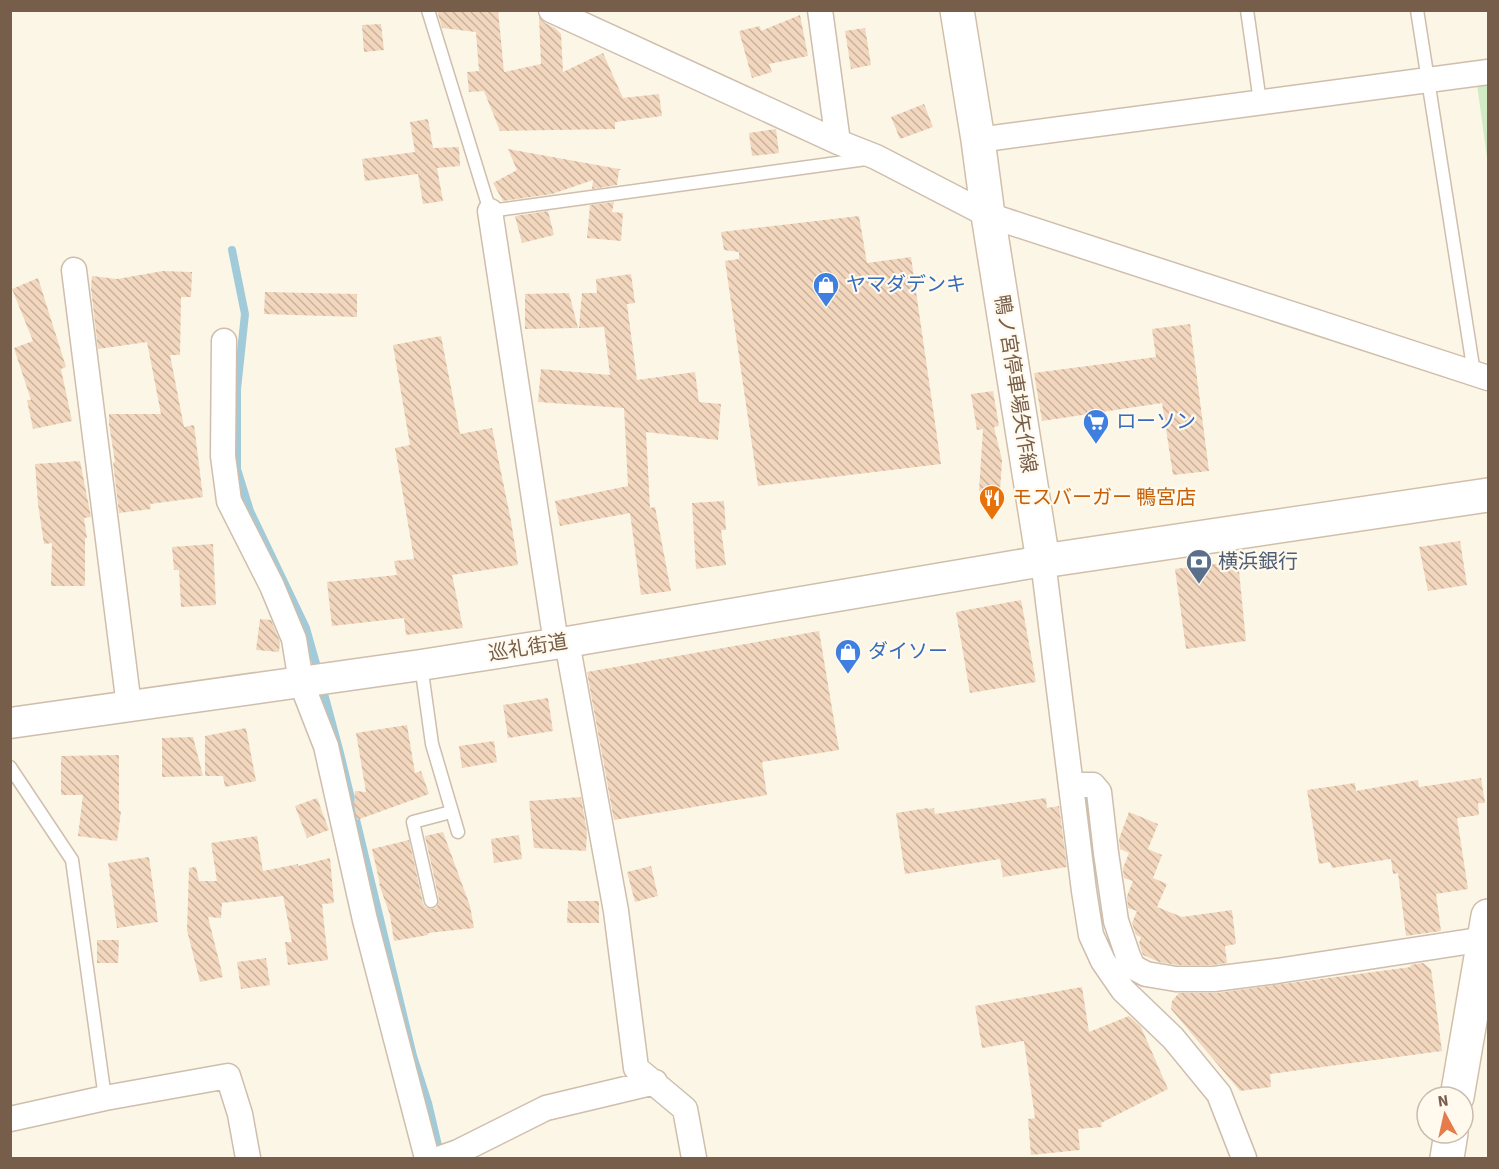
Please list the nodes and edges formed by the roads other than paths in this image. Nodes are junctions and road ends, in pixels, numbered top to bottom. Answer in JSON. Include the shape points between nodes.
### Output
{"nodes":[{"id":1,"x":428,"y":10,"type":"edge"},
{"id":2,"x":820,"y":10,"type":"edge"},
{"id":3,"x":957,"y":10,"type":"edge"},
{"id":4,"x":1247,"y":10,"type":"edge"},
{"id":5,"x":1417,"y":10,"type":"edge"},
{"id":6,"x":562,"y":13,"type":"edge"},
{"id":7,"x":1488,"y":72,"type":"edge"},
{"id":8,"x":1427,"y":80,"type":"junction"},
{"id":9,"x":1260,"y":102,"type":"junction"},
{"id":10,"x":978,"y":140,"type":"junction"},
{"id":11,"x":838,"y":142,"type":"junction"},
{"id":12,"x":876,"y":157,"type":"junction"},
{"id":13,"x":490,"y":211,"type":"junction"},
{"id":14,"x":988,"y":215,"type":"junction"},
{"id":15,"x":74,"y":270,"type":"dead end"},
{"id":16,"x":224,"y":341,"type":"dead end"},
{"id":17,"x":1481,"y":376,"type":"edge"},
{"id":18,"x":1488,"y":495,"type":"edge"},
{"id":19,"x":1043,"y":561,"type":"junction"},
{"id":20,"x":561,"y":643,"type":"junction"},
{"id":21,"x":420,"y":665,"type":"junction"},
{"id":22,"x":301,"y":682,"type":"junction"},
{"id":23,"x":129,"y":706,"type":"junction"},
{"id":24,"x":10,"y":723,"type":"edge"},
{"id":25,"x":10,"y":767,"type":"edge"},
{"id":26,"x":1072,"y":785,"type":"junction"},
{"id":27,"x":452,"y":812,"type":"junction"},
{"id":28,"x":458,"y":832,"type":"dead end"},
{"id":29,"x":431,"y":901,"type":"dead end"},
{"id":30,"x":1487,"y":931,"type":"edge"},
{"id":31,"x":655,"y":1082,"type":"junction"},
{"id":32,"x":1459,"y":1085,"type":"edge"},
{"id":33,"x":105,"y":1098,"type":"junction"},
{"id":34,"x":10,"y":1119,"type":"edge"},
{"id":35,"x":453,"y":1156,"type":"edge"},
{"id":36,"x":248,"y":1158,"type":"edge"},
{"id":37,"x":427,"y":1158,"type":"edge"},
{"id":38,"x":694,"y":1158,"type":"edge"},
{"id":39,"x":1244,"y":1158,"type":"edge"}],
"edges":[{"from":1,"to":13,"type":"lane"},
{"from":2,"to":11,"type":"street"},
{"from":3,"to":10,"type":"main road","name":"鴨ノ宮停車場矢作線"},
{"from":4,"to":9,"type":"lane"},
{"from":5,"to":8,"type":"lane"},
{"from":6,"to":11,"type":"street"},
{"from":7,"to":8,"type":"street"},
{"from":8,"to":9,"type":"street"},
{"from":8,"to":17,"type":"lane"},
{"from":9,"to":10,"type":"street"},
{"from":10,"to":14,"type":"main road","name":"鴨ノ宮停車場矢作線"},
{"from":11,"to":12,"type":"street"},
{"from":12,"to":13,"type":"lane"},
{"from":12,"to":14,"type":"street"},
{"from":13,"to":20,"type":"street"},
{"from":14,"to":17,"type":"street"},
{"from":14,"to":19,"type":"main road","name":"鴨ノ宮停車場矢作線"},
{"from":15,"to":23,"type":"street"},
{"from":16,"to":22,"type":"street","via":[[223,456],[229,501],[294,639]]},
{"from":18,"to":19,"type":"main road"},
{"from":19,"to":20,"type":"street","name":"巡礼街道"},
{"from":19,"to":26,"type":"street"},
{"from":20,"to":21,"type":"street","name":"巡礼街道"},
{"from":20,"to":31,"type":"street","via":[[615,911],[636,1068]]},
{"from":21,"to":22,"type":"street","name":"巡礼街道"},
{"from":21,"to":27,"type":"lane","via":[[432,744]]},
{"from":22,"to":23,"type":"street","name":"巡礼街道"},
{"from":22,"to":37,"type":"street","via":[[326,746],[365,920]]},
{"from":23,"to":24,"type":"street","name":"巡礼街道"},
{"from":25,"to":33,"type":"lane","via":[[72,860]]},
{"from":26,"to":30,"type":"street","via":[[1093,785],[1099,792],[1116,921],[1134,967],[1146,974],[1214,979],[1277,971]]},
{"from":26,"to":39,"type":"street","via":[[1091,935],[1123,990],[1173,1038],[1219,1094]]},
{"from":27,"to":28,"type":"lane"},
{"from":27,"to":29,"type":"lane","via":[[413,822]]},
{"from":30,"to":32,"type":"main road"},
{"from":31,"to":35,"type":"street","via":[[546,1108]]},
{"from":31,"to":38,"type":"street","via":[[685,1109]]},
{"from":33,"to":34,"type":"street"},
{"from":33,"to":36,"type":"street","via":[[228,1076]]}]}
